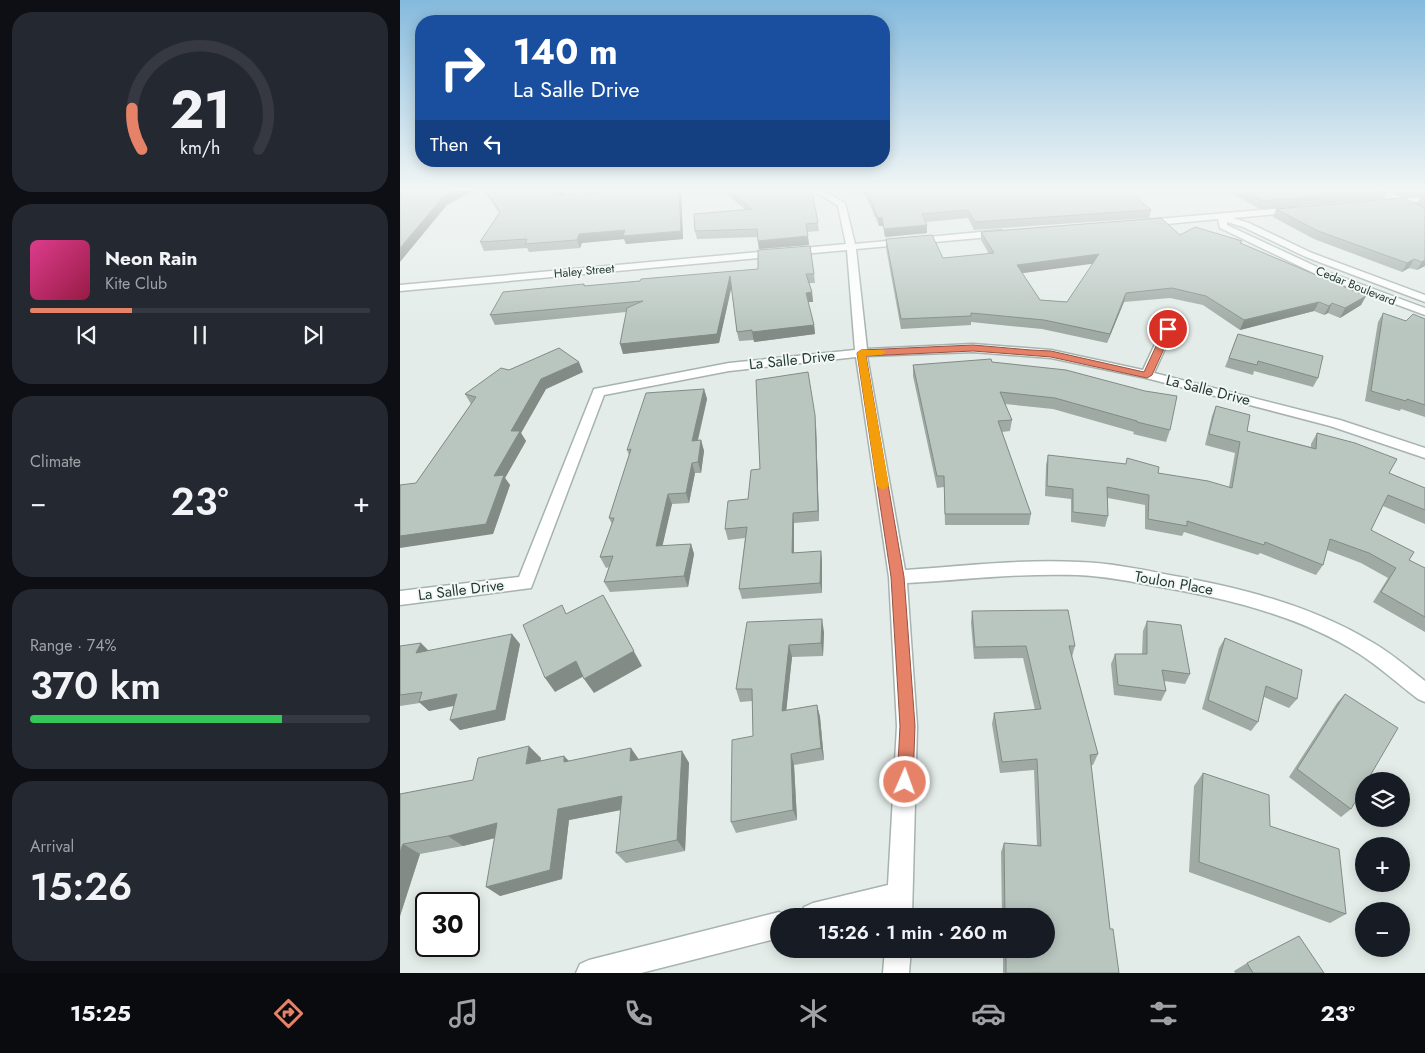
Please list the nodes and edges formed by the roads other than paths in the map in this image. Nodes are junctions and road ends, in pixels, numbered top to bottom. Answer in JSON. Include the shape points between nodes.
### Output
{"nodes":[{"id":1,"x":849,"y":236,"type":"edge"},
{"id":2,"x":956,"y":236,"type":"edge"},
{"id":3,"x":1245,"y":236,"type":"edge"},
{"id":4,"x":1270,"y":236,"type":"edge"},
{"id":5,"x":851,"y":245,"type":"junction"},
{"id":6,"x":400,"y":288,"type":"edge"},
{"id":7,"x":1425,"y":299,"type":"edge"},
{"id":8,"x":1425,"y":312,"type":"edge"},
{"id":9,"x":1168,"y":329,"type":"dead end"},
{"id":10,"x":861,"y":353,"type":"junction"},
{"id":11,"x":1147,"y":375,"type":"junction"},
{"id":12,"x":1425,"y":453,"type":"edge"},
{"id":13,"x":898,"y":577,"type":"junction"},
{"id":14,"x":400,"y":598,"type":"edge"},
{"id":15,"x":1425,"y":693,"type":"edge"},
{"id":16,"x":900,"y":905,"type":"edge"},
{"id":17,"x":876,"y":908,"type":"edge"},
{"id":18,"x":770,"y":927,"type":"edge"},
{"id":19,"x":897,"y":958,"type":"edge"},
{"id":20,"x":589,"y":973,"type":"edge"},
{"id":21,"x":896,"y":973,"type":"edge"}],
"edges":[{"from":1,"to":5,"type":"street"},
{"from":2,"to":5,"type":"street","name":"Haley Street"},
{"from":3,"to":8,"type":"street","name":"Cedar Boulevard","via":[[1326,275]]},
{"from":4,"to":7,"type":"street","name":"Cedar Boulevard","via":[[1309,255]]},
{"from":5,"to":6,"type":"street","name":"Haley Street"},
{"from":5,"to":10,"type":"street"},
{"from":9,"to":11,"type":"street"},
{"from":10,"to":11,"type":"street","name":"La Salle Drive","via":[[973,348],[1031,352]]},
{"from":10,"to":13,"type":"street"},
{"from":10,"to":14,"type":"street","name":"La Salle Drive","via":[[729,366],[599,392],[524,583]]},
{"from":11,"to":12,"type":"street","name":"La Salle Drive","via":[[1335,423]]},
{"from":13,"to":15,"type":"street","name":"Toulon Place","via":[[1069,568],[1212,589],[1296,614],[1353,640],[1390,664]]},
{"from":13,"to":16,"type":"street","via":[[907,726]]},
{"from":16,"to":17,"type":"street"},
{"from":18,"to":20,"type":"street"},
{"from":19,"to":21,"type":"street"}]}
